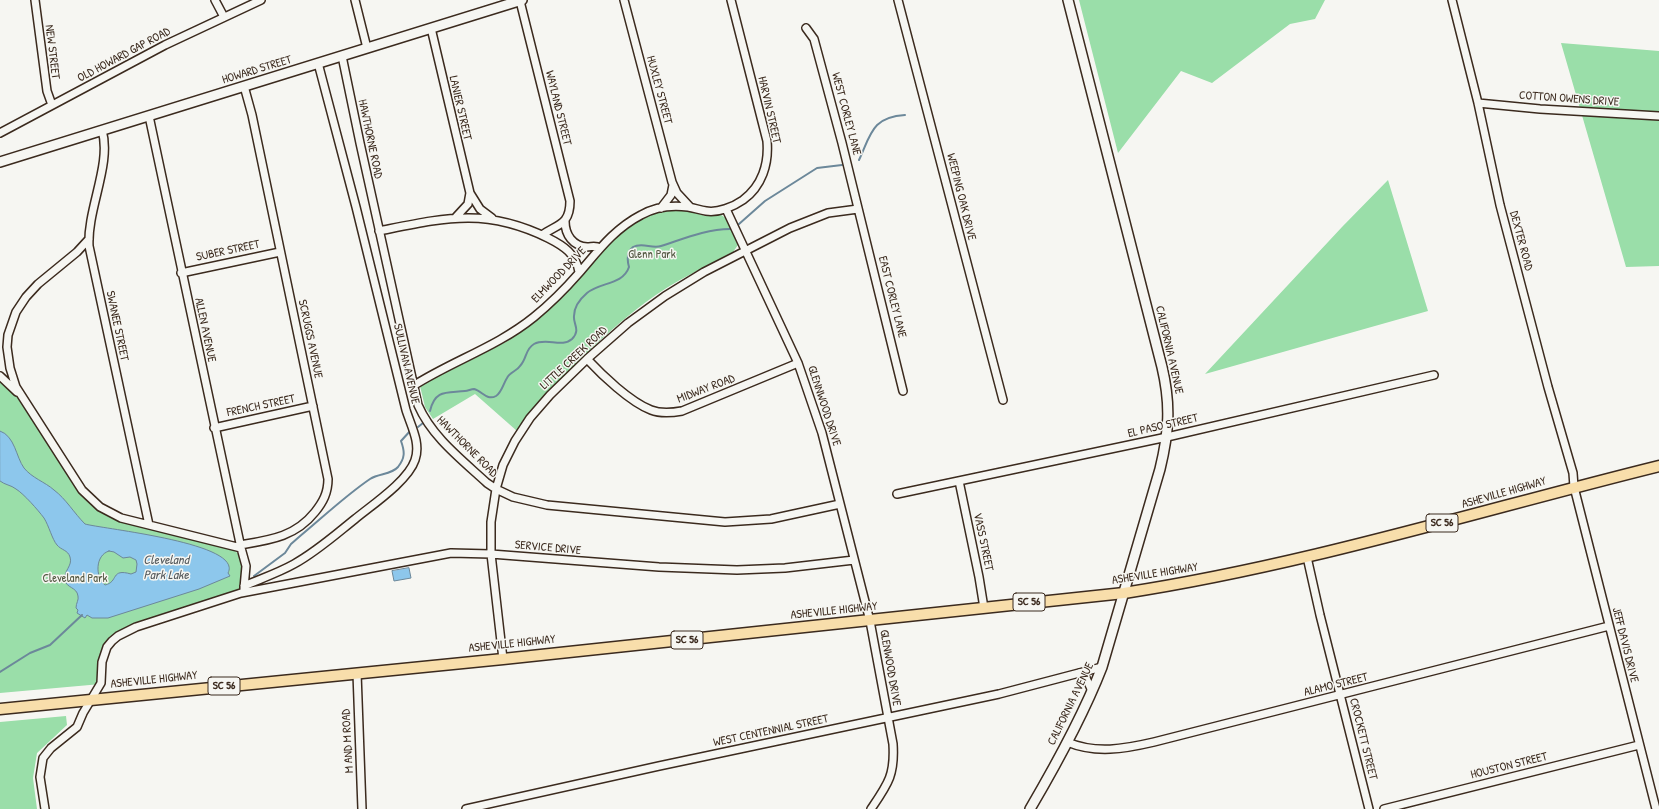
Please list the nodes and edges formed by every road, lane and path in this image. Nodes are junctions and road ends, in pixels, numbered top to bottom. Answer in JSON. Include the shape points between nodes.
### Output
{"nodes":[{"id":1,"x":35,"y":0,"type":"edge"},
{"id":2,"x":215,"y":0,"type":"edge"},
{"id":3,"x":261,"y":0,"type":"edge"},
{"id":4,"x":356,"y":0,"type":"edge"},
{"id":5,"x":521,"y":0,"type":"edge"},
{"id":6,"x":624,"y":0,"type":"edge"},
{"id":7,"x":730,"y":0,"type":"edge"},
{"id":8,"x":898,"y":0,"type":"edge"},
{"id":9,"x":1068,"y":0,"type":"edge"},
{"id":10,"x":1452,"y":0,"type":"edge"},
{"id":11,"x":224,"y":17,"type":"junction"},
{"id":12,"x":431,"y":28,"type":"junction"},
{"id":13,"x":806,"y":28,"type":"dead end"},
{"id":14,"x":367,"y":48,"type":"junction"},
{"id":15,"x":342,"y":56,"type":"junction"},
{"id":16,"x":318,"y":63,"type":"junction"},
{"id":17,"x":244,"y":86,"type":"junction"},
{"id":18,"x":1478,"y":103,"type":"junction"},
{"id":19,"x":52,"y":105,"type":"junction"},
{"id":20,"x":149,"y":116,"type":"junction"},
{"id":21,"x":1659,"y":116,"type":"edge"},
{"id":22,"x":102,"y":130,"type":"junction"},
{"id":23,"x":0,"y":133,"type":"edge"},
{"id":24,"x":0,"y":162,"type":"edge"},
{"id":25,"x":673,"y":185,"type":"junction"},
{"id":26,"x":470,"y":193,"type":"junction"},
{"id":27,"x":690,"y":207,"type":"junction"},
{"id":28,"x":661,"y":208,"type":"junction"},
{"id":29,"x":726,"y":208,"type":"junction"},
{"id":30,"x":858,"y":208,"type":"junction"},
{"id":31,"x":456,"y":217,"type":"junction"},
{"id":32,"x":495,"y":220,"type":"junction"},
{"id":33,"x":565,"y":222,"type":"junction"},
{"id":34,"x":379,"y":231,"type":"junction"},
{"id":35,"x":542,"y":235,"type":"junction"},
{"id":36,"x":89,"y":239,"type":"junction"},
{"id":37,"x":600,"y":248,"type":"junction"},
{"id":38,"x":280,"y":252,"type":"junction"},
{"id":39,"x":746,"y":252,"type":"junction"},
{"id":40,"x":579,"y":272,"type":"junction"},
{"id":41,"x":181,"y":273,"type":"junction"},
{"id":42,"x":587,"y":359,"type":"junction"},
{"id":43,"x":798,"y":363,"type":"junction"},
{"id":44,"x":1434,"y":375,"type":"dead end"},
{"id":45,"x":0,"y":376,"type":"edge"},
{"id":46,"x":413,"y":386,"type":"junction"},
{"id":47,"x":903,"y":391,"type":"dead end"},
{"id":48,"x":20,"y":395,"type":"junction"},
{"id":49,"x":1003,"y":400,"type":"dead end"},
{"id":50,"x":313,"y":406,"type":"junction"},
{"id":51,"x":214,"y":428,"type":"junction"},
{"id":52,"x":1167,"y":437,"type":"junction"},
{"id":53,"x":1659,"y":466,"type":"edge"},
{"id":54,"x":958,"y":481,"type":"junction"},
{"id":55,"x":1574,"y":487,"type":"junction"},
{"id":56,"x":496,"y":490,"type":"junction"},
{"id":57,"x":896,"y":494,"type":"dead end"},
{"id":58,"x":840,"y":504,"type":"junction"},
{"id":59,"x":149,"y":525,"type":"junction"},
{"id":60,"x":241,"y":546,"type":"junction"},
{"id":61,"x":491,"y":554,"type":"junction"},
{"id":62,"x":1307,"y":557,"type":"junction"},
{"id":63,"x":854,"y":560,"type":"junction"},
{"id":64,"x":244,"y":589,"type":"junction"},
{"id":65,"x":1124,"y":593,"type":"junction"},
{"id":66,"x":984,"y":608,"type":"junction"},
{"id":67,"x":870,"y":621,"type":"junction"},
{"id":68,"x":1609,"y":626,"type":"junction"},
{"id":69,"x":503,"y":659,"type":"junction"},
{"id":70,"x":1102,"y":667,"type":"junction"},
{"id":71,"x":357,"y":673,"type":"junction"},
{"id":72,"x":1079,"y":673,"type":"junction"},
{"id":73,"x":1092,"y":691,"type":"junction"},
{"id":74,"x":1340,"y":695,"type":"junction"},
{"id":75,"x":91,"y":700,"type":"junction"},
{"id":76,"x":0,"y":709,"type":"edge"},
{"id":77,"x":888,"y":718,"type":"junction"},
{"id":78,"x":1067,"y":742,"type":"junction"},
{"id":79,"x":1639,"y":745,"type":"junction"},
{"id":80,"x":44,"y":809,"type":"edge"},
{"id":81,"x":362,"y":809,"type":"edge"},
{"id":82,"x":466,"y":809,"type":"edge"},
{"id":83,"x":871,"y":809,"type":"edge"},
{"id":84,"x":1030,"y":809,"type":"edge"},
{"id":85,"x":1369,"y":809,"type":"edge"},
{"id":86,"x":1384,"y":809,"type":"edge"},
{"id":87,"x":1656,"y":809,"type":"edge"}],
"edges":[{"from":1,"to":19,"type":"street","name":"NEW STREET","via":[[46,91]]},
{"from":2,"to":11,"type":"street"},
{"from":3,"to":11,"type":"street","name":"OLD HOWARD GAP ROAD"},
{"from":4,"to":14,"type":"street"},
{"from":5,"to":12,"type":"main road","name":"HOWARD STREET"},
{"from":5,"to":33,"type":"street","name":"WAYLAND STREET","via":[[570,201]]},
{"from":6,"to":25,"type":"street","name":"HUXLEY STREET"},
{"from":7,"to":29,"type":"street","name":"HARVIN STREET","via":[[768,150],[765,169],[756,186],[743,200]]},
{"from":8,"to":49,"type":"street","name":"WEEPING OAK DRIVE"},
{"from":9,"to":52,"type":"main road","name":"CALIFORNIA AVENUE","via":[[1165,378],[1168,402]]},
{"from":10,"to":18,"type":"street","name":"DEXTER ROAD"},
{"from":11,"to":19,"type":"street","name":"OLD HOWARD GAP ROAD"},
{"from":12,"to":14,"type":"main road","name":"HOWARD STREET"},
{"from":12,"to":26,"type":"street","name":"LANIER STREET"},
{"from":13,"to":30,"type":"street","name":"WEST CORLEY LANE","via":[[814,39]]},
{"from":14,"to":15,"type":"main road","name":"HOWARD STREET"},
{"from":15,"to":16,"type":"main road","name":"HOWARD STREET"},
{"from":15,"to":34,"type":"street","name":"HAWTHORNE ROAD"},
{"from":16,"to":17,"type":"main road","name":"HOWARD STREET"},
{"from":16,"to":64,"type":"street","name":"SULLIVAN AVENUE","via":[[417,452],[413,466],[376,503],[292,565]]},
{"from":17,"to":20,"type":"main road","name":"HOWARD STREET"},
{"from":17,"to":38,"type":"street","name":"SCRUGGS AVENUE"},
{"from":18,"to":21,"type":"street","name":"COTTON OWENS DRIVE"},
{"from":18,"to":55,"type":"street","name":"DEXTER ROAD","via":[[1500,205],[1573,473]]},
{"from":19,"to":23,"type":"street","name":"OLD HOWARD GAP ROAD"},
{"from":20,"to":22,"type":"main road","name":"HOWARD STREET"},
{"from":20,"to":41,"type":"street","name":"ALLEN AVENUE"},
{"from":22,"to":24,"type":"main road","name":"HOWARD STREET"},
{"from":22,"to":36,"type":"street","name":"SWANEE STREET","via":[[105,153]]},
{"from":25,"to":27,"type":"street","name":"HUXLEY STREET"},
{"from":25,"to":28,"type":"street","via":[[671,195]]},
{"from":26,"to":31,"type":"street","via":[[468,204]]},
{"from":26,"to":32,"type":"street","name":"LANIER STREET","via":[[480,209]]},
{"from":27,"to":28,"type":"street","name":"ELMWOOD DRIVE"},
{"from":27,"to":29,"type":"street","name":"ELMWOOD DRIVE","via":[[711,211]]},
{"from":28,"to":37,"type":"street","name":"ELMWOOD DRIVE","via":[[629,221],[613,233]]},
{"from":29,"to":39,"type":"street","name":"GLENNWOOD DRIVE"},
{"from":30,"to":39,"type":"street","name":"LITTLE CREEK ROAD","via":[[828,213],[790,228]]},
{"from":30,"to":47,"type":"street","name":"EAST CORLEY LANE"},
{"from":31,"to":32,"type":"street"},
{"from":31,"to":34,"type":"street"},
{"from":32,"to":35,"type":"street"},
{"from":33,"to":35,"type":"street"},
{"from":33,"to":37,"type":"street","via":[[566,231],[575,243]]},
{"from":34,"to":46,"type":"street","name":"HAWTHORNE ROAD"},
{"from":35,"to":40,"type":"street","via":[[571,252]]},
{"from":36,"to":48,"type":"street","via":[[38,284],[22,302],[11,323],[7,341],[8,358],[12,378]]},
{"from":36,"to":59,"type":"street","name":"SWANEE STREET"},
{"from":37,"to":40,"type":"street","name":"ELMWOOD DRIVE"},
{"from":38,"to":41,"type":"street","name":"SUBER STREET"},
{"from":38,"to":50,"type":"street","name":"SCRUGGS AVENUE"},
{"from":39,"to":42,"type":"street","name":"LITTLE CREEK ROAD","via":[[704,272],[665,296],[628,323]]},
{"from":39,"to":43,"type":"street","name":"GLENNWOOD DRIVE"},
{"from":40,"to":46,"type":"street","name":"ELMWOOD DRIVE","via":[[545,307],[517,330]]},
{"from":41,"to":51,"type":"street","name":"ALLEN AVENUE"},
{"from":42,"to":43,"type":"street","name":"MIDWAY ROAD","via":[[641,405],[671,413],[682,411]]},
{"from":42,"to":56,"type":"street","name":"LITTLE CREEK ROAD","via":[[550,395],[522,429],[509,453]]},
{"from":43,"to":58,"type":"street","name":"GLENNWOOD DRIVE","via":[[822,433]]},
{"from":44,"to":52,"type":"street","name":"EL PASO STREET"},
{"from":45,"to":48,"type":"street"},
{"from":46,"to":56,"type":"street","name":"HAWTHORNE ROAD","via":[[418,405],[432,430]]},
{"from":48,"to":59,"type":"street","via":[[75,480],[91,499],[121,518]]},
{"from":50,"to":51,"type":"street","name":"FRENCH STREET"},
{"from":50,"to":60,"type":"street","name":"SCRUGGS AVENUE","via":[[328,479],[323,501],[312,516],[295,530]]},
{"from":51,"to":60,"type":"street","name":"ALLEN AVENUE"},
{"from":52,"to":54,"type":"street","name":"EL PASO STREET"},
{"from":52,"to":65,"type":"main road","name":"CALIFORNIA AVENUE","via":[[1160,470]]},
{"from":53,"to":55,"type":"main road","name":"ASHEVILLE HIGHWAY","number":"SC 56"},
{"from":54,"to":57,"type":"street","name":"EL PASO STREET"},
{"from":54,"to":66,"type":"street","name":"VASS STREET"},
{"from":55,"to":62,"type":"main road","name":"ASHEVILLE HIGHWAY","number":"SC 56","via":[[1468,517]]},
{"from":55,"to":68,"type":"street","name":"JEFF DAVIS DRIVE"},
{"from":56,"to":58,"type":"street","name":"HAWTHORNE ROAD","via":[[547,505],[725,522],[771,519]]},
{"from":56,"to":61,"type":"street","name":"LITTLE CREEK ROAD","via":[[491,522]]},
{"from":58,"to":63,"type":"street","name":"GLENNWOOD DRIVE"},
{"from":59,"to":60,"type":"street"},
{"from":60,"to":64,"type":"street","name":"ALLEN AVENUE","via":[[246,566]]},
{"from":61,"to":63,"type":"street","name":"SERVICE DRIVE","via":[[737,570],[785,568]]},
{"from":61,"to":64,"type":"street","name":"SERVICE DRIVE","via":[[439,554]]},
{"from":61,"to":69,"type":"street","name":"LITTLE CREEK ROAD"},
{"from":62,"to":65,"type":"main road","name":"ASHEVILLE HIGHWAY","number":"SC 56"},
{"from":62,"to":74,"type":"street","name":"CROCKETT STREET"},
{"from":63,"to":67,"type":"street","name":"GLENNWOOD DRIVE"},
{"from":64,"to":75,"type":"street","via":[[136,627],[118,636],[104,654],[101,683]]},
{"from":65,"to":66,"type":"main road","name":"ASHEVILLE HIGHWAY","number":"SC 56"},
{"from":65,"to":70,"type":"main road","name":"CALIFORNIA AVENUE"},
{"from":66,"to":67,"type":"main road","name":"ASHEVILLE HIGHWAY","number":"SC 56"},
{"from":67,"to":69,"type":"main road","name":"ASHEVILLE HIGHWAY","number":"SC 56"},
{"from":67,"to":77,"type":"street","name":"GLENWOOD DRIVE"},
{"from":68,"to":74,"type":"street","name":"ALAMO STREET"},
{"from":68,"to":79,"type":"street","name":"JEFF DAVIS DRIVE"},
{"from":69,"to":71,"type":"main road","name":"ASHEVILLE HIGHWAY","number":"SC 56"},
{"from":70,"to":72,"type":"street","name":"WEST CENTENNIAL STREET"},
{"from":70,"to":73,"type":"main road","name":"CALIFORNIA AVENUE"},
{"from":71,"to":75,"type":"main road","name":"ASHEVILLE HIGHWAY","number":"SC 56"},
{"from":71,"to":81,"type":"street","name":"M AND M ROAD"},
{"from":72,"to":73,"type":"street","via":[[1086,678]]},
{"from":72,"to":77,"type":"street","name":"WEST CENTENNIAL STREET","via":[[999,694]]},
{"from":73,"to":78,"type":"main road","name":"CALIFORNIA AVENUE"},
{"from":74,"to":78,"type":"street","name":"ALAMO STREET","via":[[1132,747],[1093,750]]},
{"from":74,"to":85,"type":"street","name":"CROCKETT STREET"},
{"from":75,"to":76,"type":"main road","name":"ASHEVILLE HIGHWAY","number":"SC 56"},
{"from":75,"to":80,"type":"street","via":[[78,727],[51,748],[43,758],[40,777]]},
{"from":77,"to":82,"type":"street","name":"WEST CENTENNIAL STREET"},
{"from":77,"to":83,"type":"street","name":"GLENWOOD DRIVE","via":[[893,744],[893,768],[888,784]]},
{"from":78,"to":84,"type":"main road","name":"CALIFORNIA AVENUE"},
{"from":79,"to":86,"type":"street","name":"HOUSTON STREET"},
{"from":79,"to":87,"type":"street","name":"JEFF DAVIS DRIVE"}]}
